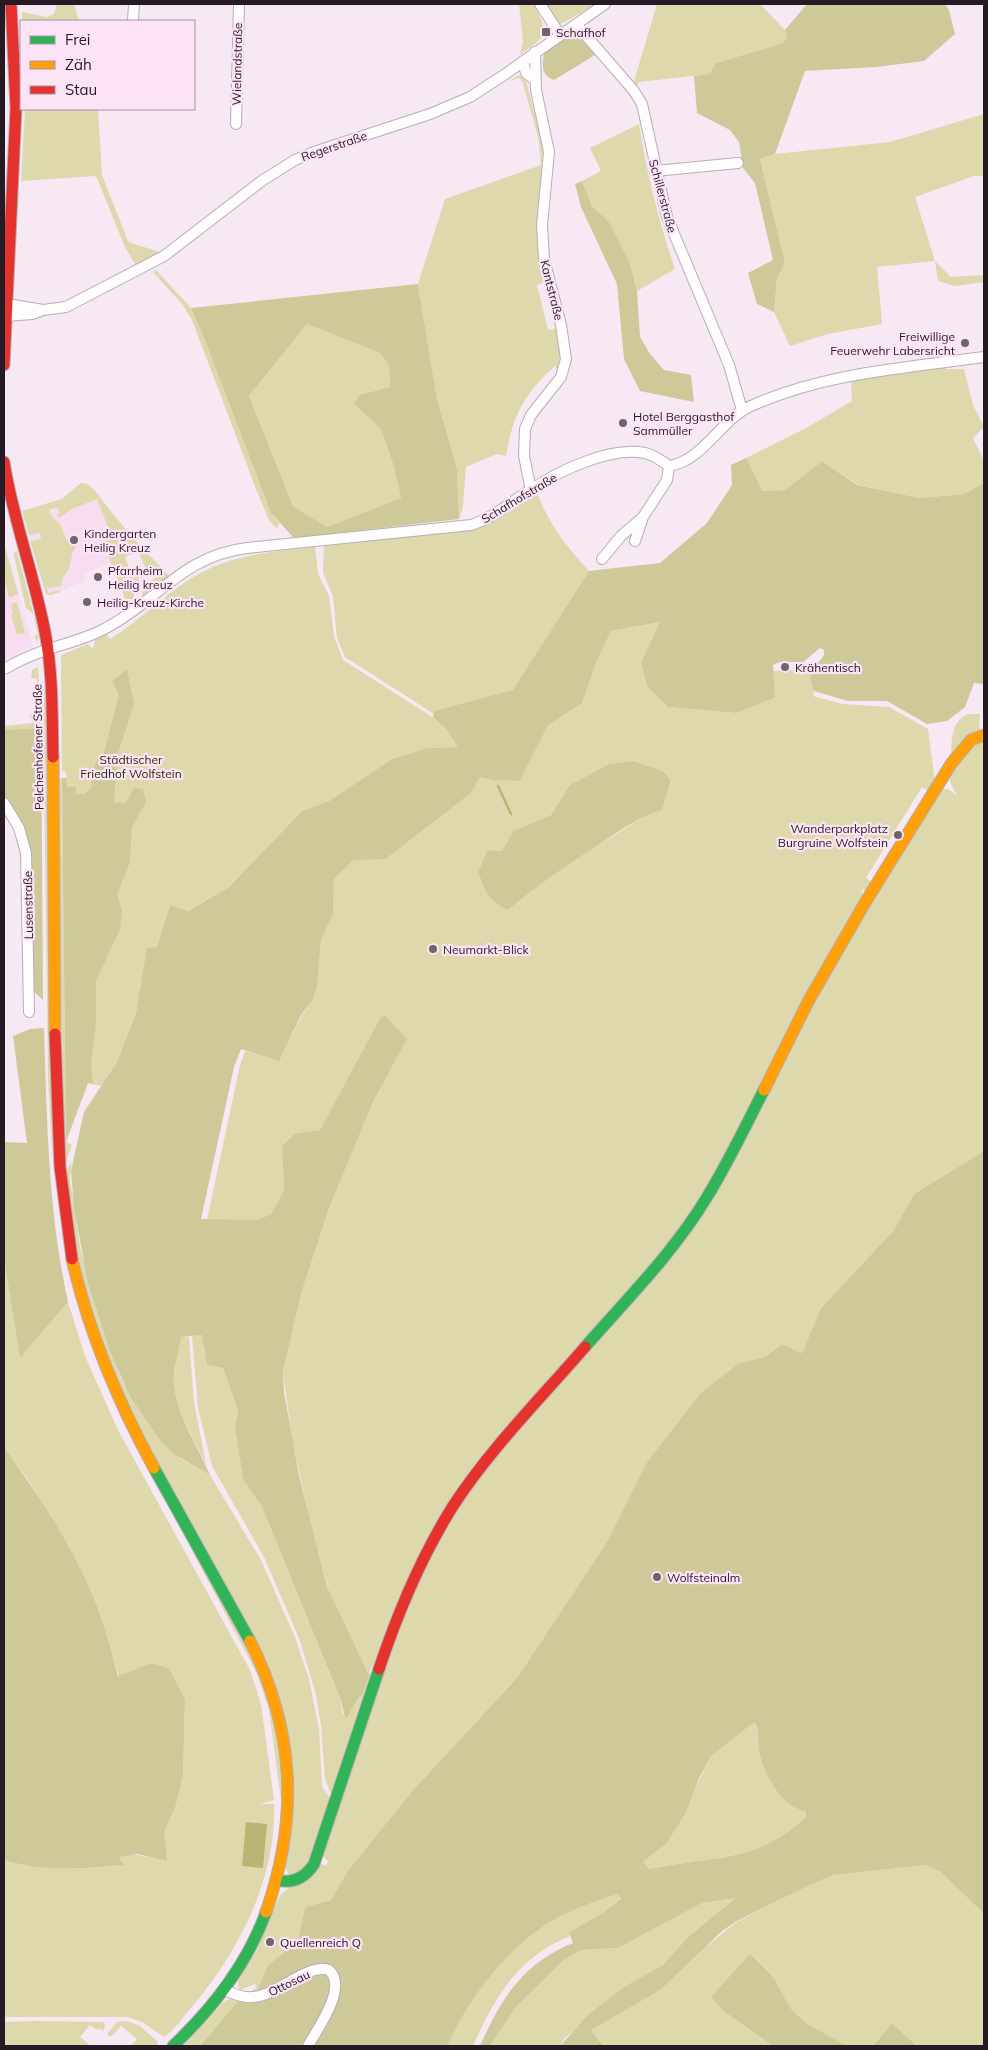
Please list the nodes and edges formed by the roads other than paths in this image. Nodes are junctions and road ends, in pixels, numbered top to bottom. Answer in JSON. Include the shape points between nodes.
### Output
{"nodes":[{"id":1,"x":11,"y":4,"type":"edge"},
{"id":2,"x":134,"y":4,"type":"edge"},
{"id":3,"x":239,"y":4,"type":"edge"},
{"id":4,"x":540,"y":4,"type":"edge"},
{"id":5,"x":605,"y":4,"type":"edge"},
{"id":6,"x":133,"y":20,"type":"edge"},
{"id":7,"x":576,"y":24,"type":"junction"},
{"id":8,"x":560,"y":35,"type":"junction"},
{"id":9,"x":535,"y":52,"type":"junction"},
{"id":10,"x":523,"y":61,"type":"junction"},
{"id":11,"x":535,"y":80,"type":"junction"},
{"id":12,"x":236,"y":124,"type":"dead end"},
{"id":13,"x":738,"y":163,"type":"dead end"},
{"id":14,"x":655,"y":172,"type":"junction"},
{"id":15,"x":7,"y":310,"type":"junction"},
{"id":16,"x":984,"y":357,"type":"edge"},
{"id":17,"x":4,"y":365,"type":"edge"},
{"id":18,"x":742,"y":410,"type":"junction"},
{"id":19,"x":4,"y":462,"type":"edge"},
{"id":20,"x":669,"y":466,"type":"junction"},
{"id":21,"x":531,"y":490,"type":"junction"},
{"id":22,"x":643,"y":517,"type":"junction"},
{"id":23,"x":635,"y":541,"type":"dead end"},
{"id":24,"x":602,"y":559,"type":"dead end"},
{"id":25,"x":48,"y":650,"type":"junction"},
{"id":26,"x":4,"y":670,"type":"edge"},
{"id":27,"x":984,"y":736,"type":"edge"},
{"id":28,"x":4,"y":803,"type":"edge"},
{"id":29,"x":29,"y":1012,"type":"dead end"},
{"id":30,"x":276,"y":1880,"type":"junction"},
{"id":31,"x":225,"y":1990,"type":"junction"},
{"id":32,"x":173,"y":2046,"type":"edge"},
{"id":33,"x":308,"y":2046,"type":"edge"}],
"edges":[{"from":1,"to":15,"type":"main road","via":[[16,108]]},
{"from":2,"to":6,"type":"street"},
{"from":3,"to":12,"type":"street","name":"Wielandstraße"},
{"from":4,"to":8,"type":"street"},
{"from":5,"to":7,"type":"street","name":"Regerstraße"},
{"from":7,"to":8,"type":"street","name":"Regerstraße"},
{"from":7,"to":14,"type":"street","name":"Schillerstraße","via":[[639,99],[644,110]]},
{"from":8,"to":9,"type":"street","name":"Regerstraße"},
{"from":9,"to":10,"type":"street","name":"Regerstraße"},
{"from":9,"to":11,"type":"street","name":"Kantstraße"},
{"from":10,"to":11,"type":"street","name":"Kantstraße","via":[[526,73]]},
{"from":10,"to":15,"type":"street","name":"Regerstraße","via":[[448,108],[295,160],[156,261],[66,308]]},
{"from":11,"to":21,"type":"street","name":"Kantstraße","via":[[550,152],[542,234],[544,259],[566,359],[560,377],[534,410],[525,430],[524,456]]},
{"from":13,"to":14,"type":"street"},
{"from":14,"to":18,"type":"street","name":"Schillerstraße","via":[[674,238],[729,365]]},
{"from":15,"to":17,"type":"main road"},
{"from":16,"to":18,"type":"street","via":[[836,377]]},
{"from":18,"to":20,"type":"street","via":[[690,458]]},
{"from":19,"to":25,"type":"main road","name":"Pelchenhofener Straße","via":[[10,500]]},
{"from":20,"to":21,"type":"street","name":"Schafhofstraße","via":[[648,454],[612,455],[568,469]]},
{"from":20,"to":22,"type":"street","via":[[667,480]]},
{"from":21,"to":25,"type":"street","name":"Schafhofstraße","via":[[471,525],[221,552],[181,572],[106,629]]},
{"from":22,"to":23,"type":"street"},
{"from":22,"to":24,"type":"street"},
{"from":25,"to":26,"type":"street","name":"Schafhofstraße"},
{"from":25,"to":30,"type":"main road","name":"Pelchenhofener Straße","via":[[58,1145],[64,1213],[74,1270],[97,1348],[133,1430],[246,1633],[277,1707],[287,1763],[289,1804],[287,1832]]},
{"from":27,"to":30,"type":"main road","via":[[968,743],[951,764],[809,1000],[702,1204],[646,1278],[500,1445],[454,1505],[424,1557],[397,1616],[314,1864],[308,1873],[294,1881]]},
{"from":28,"to":29,"type":"street","name":"Lusenstraße","via":[[19,828],[26,853]]},
{"from":30,"to":31,"type":"main road","name":"Pelchenhofener Straße","via":[[256,1935]]},
{"from":31,"to":32,"type":"main road","name":"Pelchenhofener Straße"},
{"from":31,"to":33,"type":"street","name":"Ottosau","via":[[257,1997],[310,1972],[323,1968],[329,1970],[336,1980],[335,1991]]}]}
